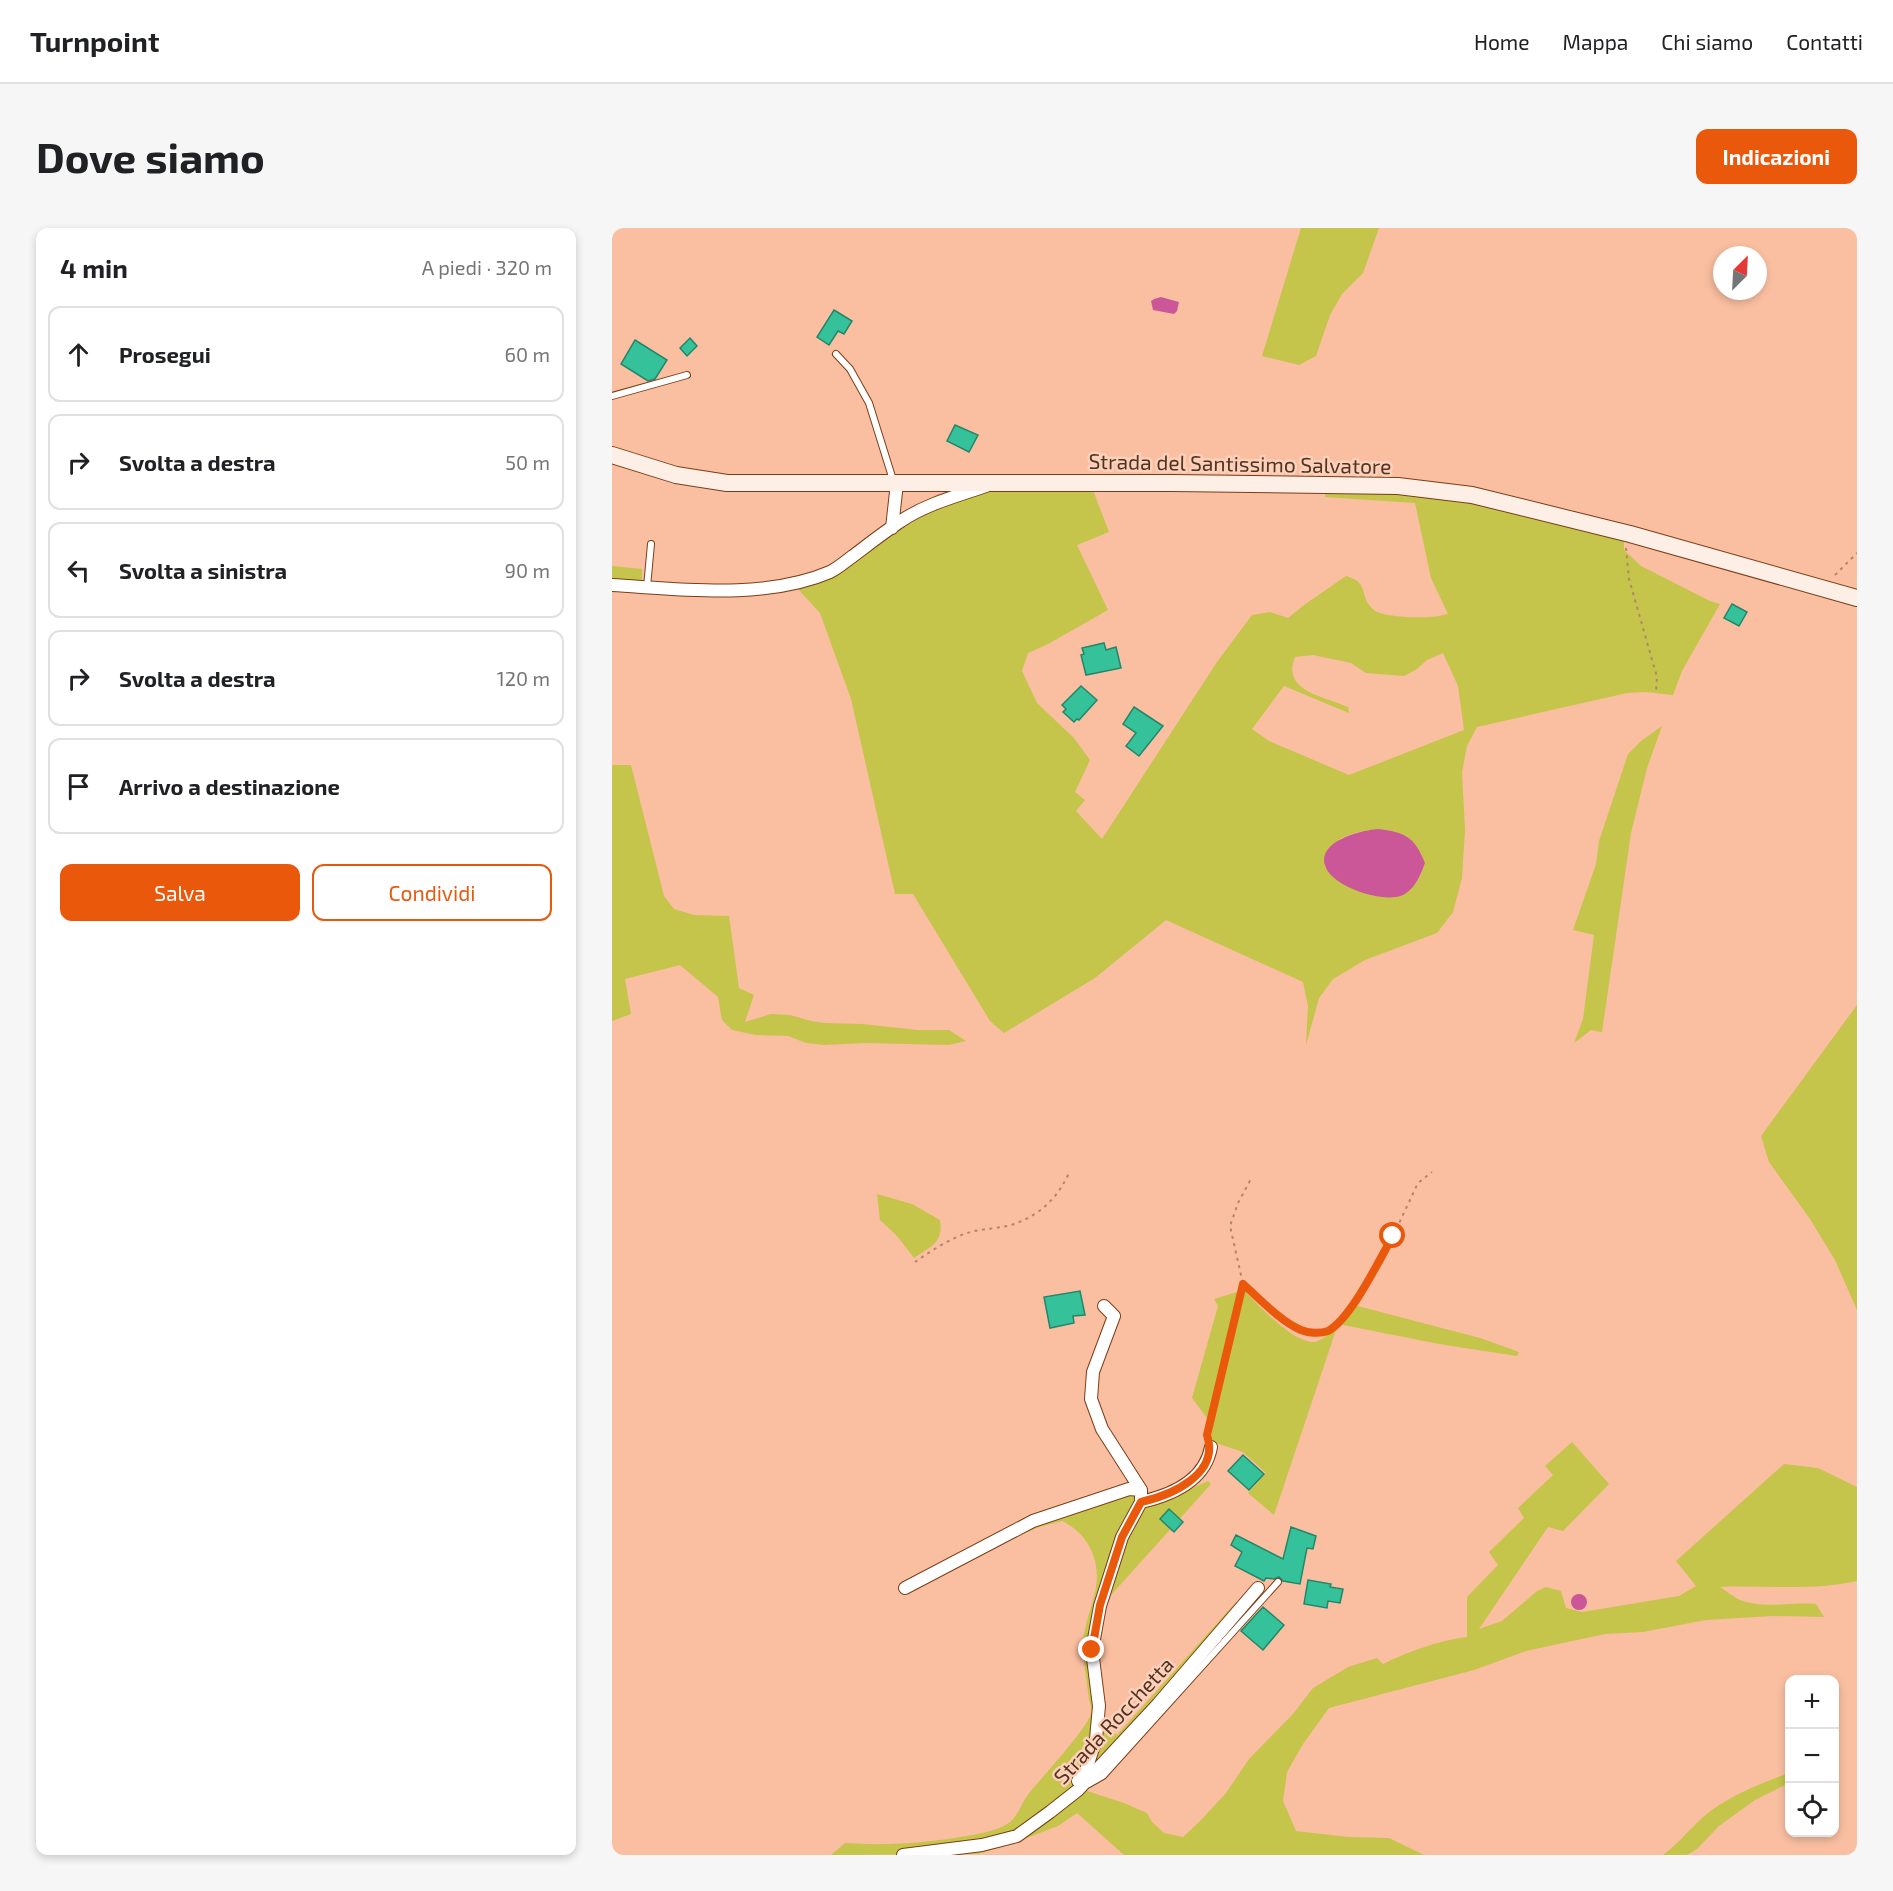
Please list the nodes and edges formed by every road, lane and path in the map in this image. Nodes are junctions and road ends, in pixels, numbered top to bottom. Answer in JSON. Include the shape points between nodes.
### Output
{"nodes":[{"id":1,"x":836,"y":354,"type":"dead end"},
{"id":2,"x":687,"y":375,"type":"dead end"},
{"id":3,"x":612,"y":396,"type":"edge"},
{"id":4,"x":612,"y":455,"type":"edge"},
{"id":5,"x":895,"y":483,"type":"junction"},
{"id":6,"x":990,"y":484,"type":"junction"},
{"id":7,"x":892,"y":528,"type":"junction"},
{"id":8,"x":1630,"y":534,"type":"junction"},
{"id":9,"x":651,"y":544,"type":"dead end"},
{"id":10,"x":1857,"y":553,"type":"edge"},
{"id":11,"x":612,"y":585,"type":"edge"},
{"id":12,"x":647,"y":587,"type":"junction"},
{"id":13,"x":1823,"y":588,"type":"junction"},
{"id":14,"x":1857,"y":598,"type":"edge"},
{"id":15,"x":1656,"y":691,"type":"dead end"},
{"id":16,"x":1432,"y":1172,"type":"dead end"},
{"id":17,"x":1069,"y":1173,"type":"dead end"},
{"id":18,"x":1252,"y":1177,"type":"dead end"},
{"id":19,"x":915,"y":1262,"type":"dead end"},
{"id":20,"x":1243,"y":1284,"type":"junction"},
{"id":21,"x":1104,"y":1306,"type":"dead end"},
{"id":22,"x":1211,"y":1447,"type":"joint"},
{"id":23,"x":1141,"y":1496,"type":"junction"},
{"id":24,"x":1278,"y":1582,"type":"dead end"},
{"id":25,"x":905,"y":1588,"type":"dead end"},
{"id":26,"x":1257,"y":1588,"type":"dead end"},
{"id":27,"x":1078,"y":1790,"type":"junction"},
{"id":28,"x":1062,"y":1801,"type":"junction"},
{"id":29,"x":903,"y":1855,"type":"edge"}],
"edges":[{"from":1,"to":5,"type":"lane","via":[[850,369],[869,403]]},
{"from":2,"to":3,"type":"lane"},
{"from":4,"to":5,"type":"street","name":"Strada del Santissimo Salvatore","via":[[676,475],[727,483]]},
{"from":5,"to":6,"type":"street","name":"Strada del Santissimo Salvatore"},
{"from":5,"to":7,"type":"street"},
{"from":6,"to":7,"type":"street","via":[[927,507]]},
{"from":6,"to":8,"type":"street","name":"Strada del Santissimo Salvatore","via":[[1398,486],[1472,495]]},
{"from":7,"to":12,"type":"street","via":[[832,571],[806,580],[724,590]]},
{"from":8,"to":13,"type":"street","name":"Strada del Santissimo Salvatore"},
{"from":8,"to":15,"type":"path","via":[[1626,543],[1629,579],[1657,677]]},
{"from":9,"to":12,"type":"lane"},
{"from":10,"to":13,"type":"path"},
{"from":11,"to":12,"type":"street"},
{"from":13,"to":14,"type":"street","name":"Strada del Santissimo Salvatore"},
{"from":16,"to":20,"type":"path","via":[[1418,1183],[1359,1294],[1340,1322],[1327,1331],[1300,1330]]},
{"from":17,"to":19,"type":"path","via":[[1062,1190],[1033,1215],[1016,1223],[966,1233]]},
{"from":18,"to":20,"type":"path","via":[[1230,1227]]},
{"from":20,"to":22,"type":"path","via":[[1207,1435]]},
{"from":21,"to":23,"type":"street","via":[[1114,1316],[1093,1372],[1091,1400],[1102,1429]]},
{"from":22,"to":23,"type":"street","via":[[1205,1464],[1186,1486],[1162,1497]]},
{"from":23,"to":25,"type":"street","via":[[1129,1489],[1033,1521]]},
{"from":23,"to":28,"type":"street","via":[[1122,1537],[1100,1605],[1092,1650],[1099,1706],[1096,1739],[1086,1770]]},
{"from":24,"to":27,"type":"lane","via":[[1102,1776]]},
{"from":26,"to":27,"type":"street","name":"Strada Rocchetta"},
{"from":27,"to":28,"type":"street","name":"Strada Rocchetta"},
{"from":28,"to":29,"type":"street","name":"Strada Rocchetta","via":[[1017,1836],[982,1845]]}]}
